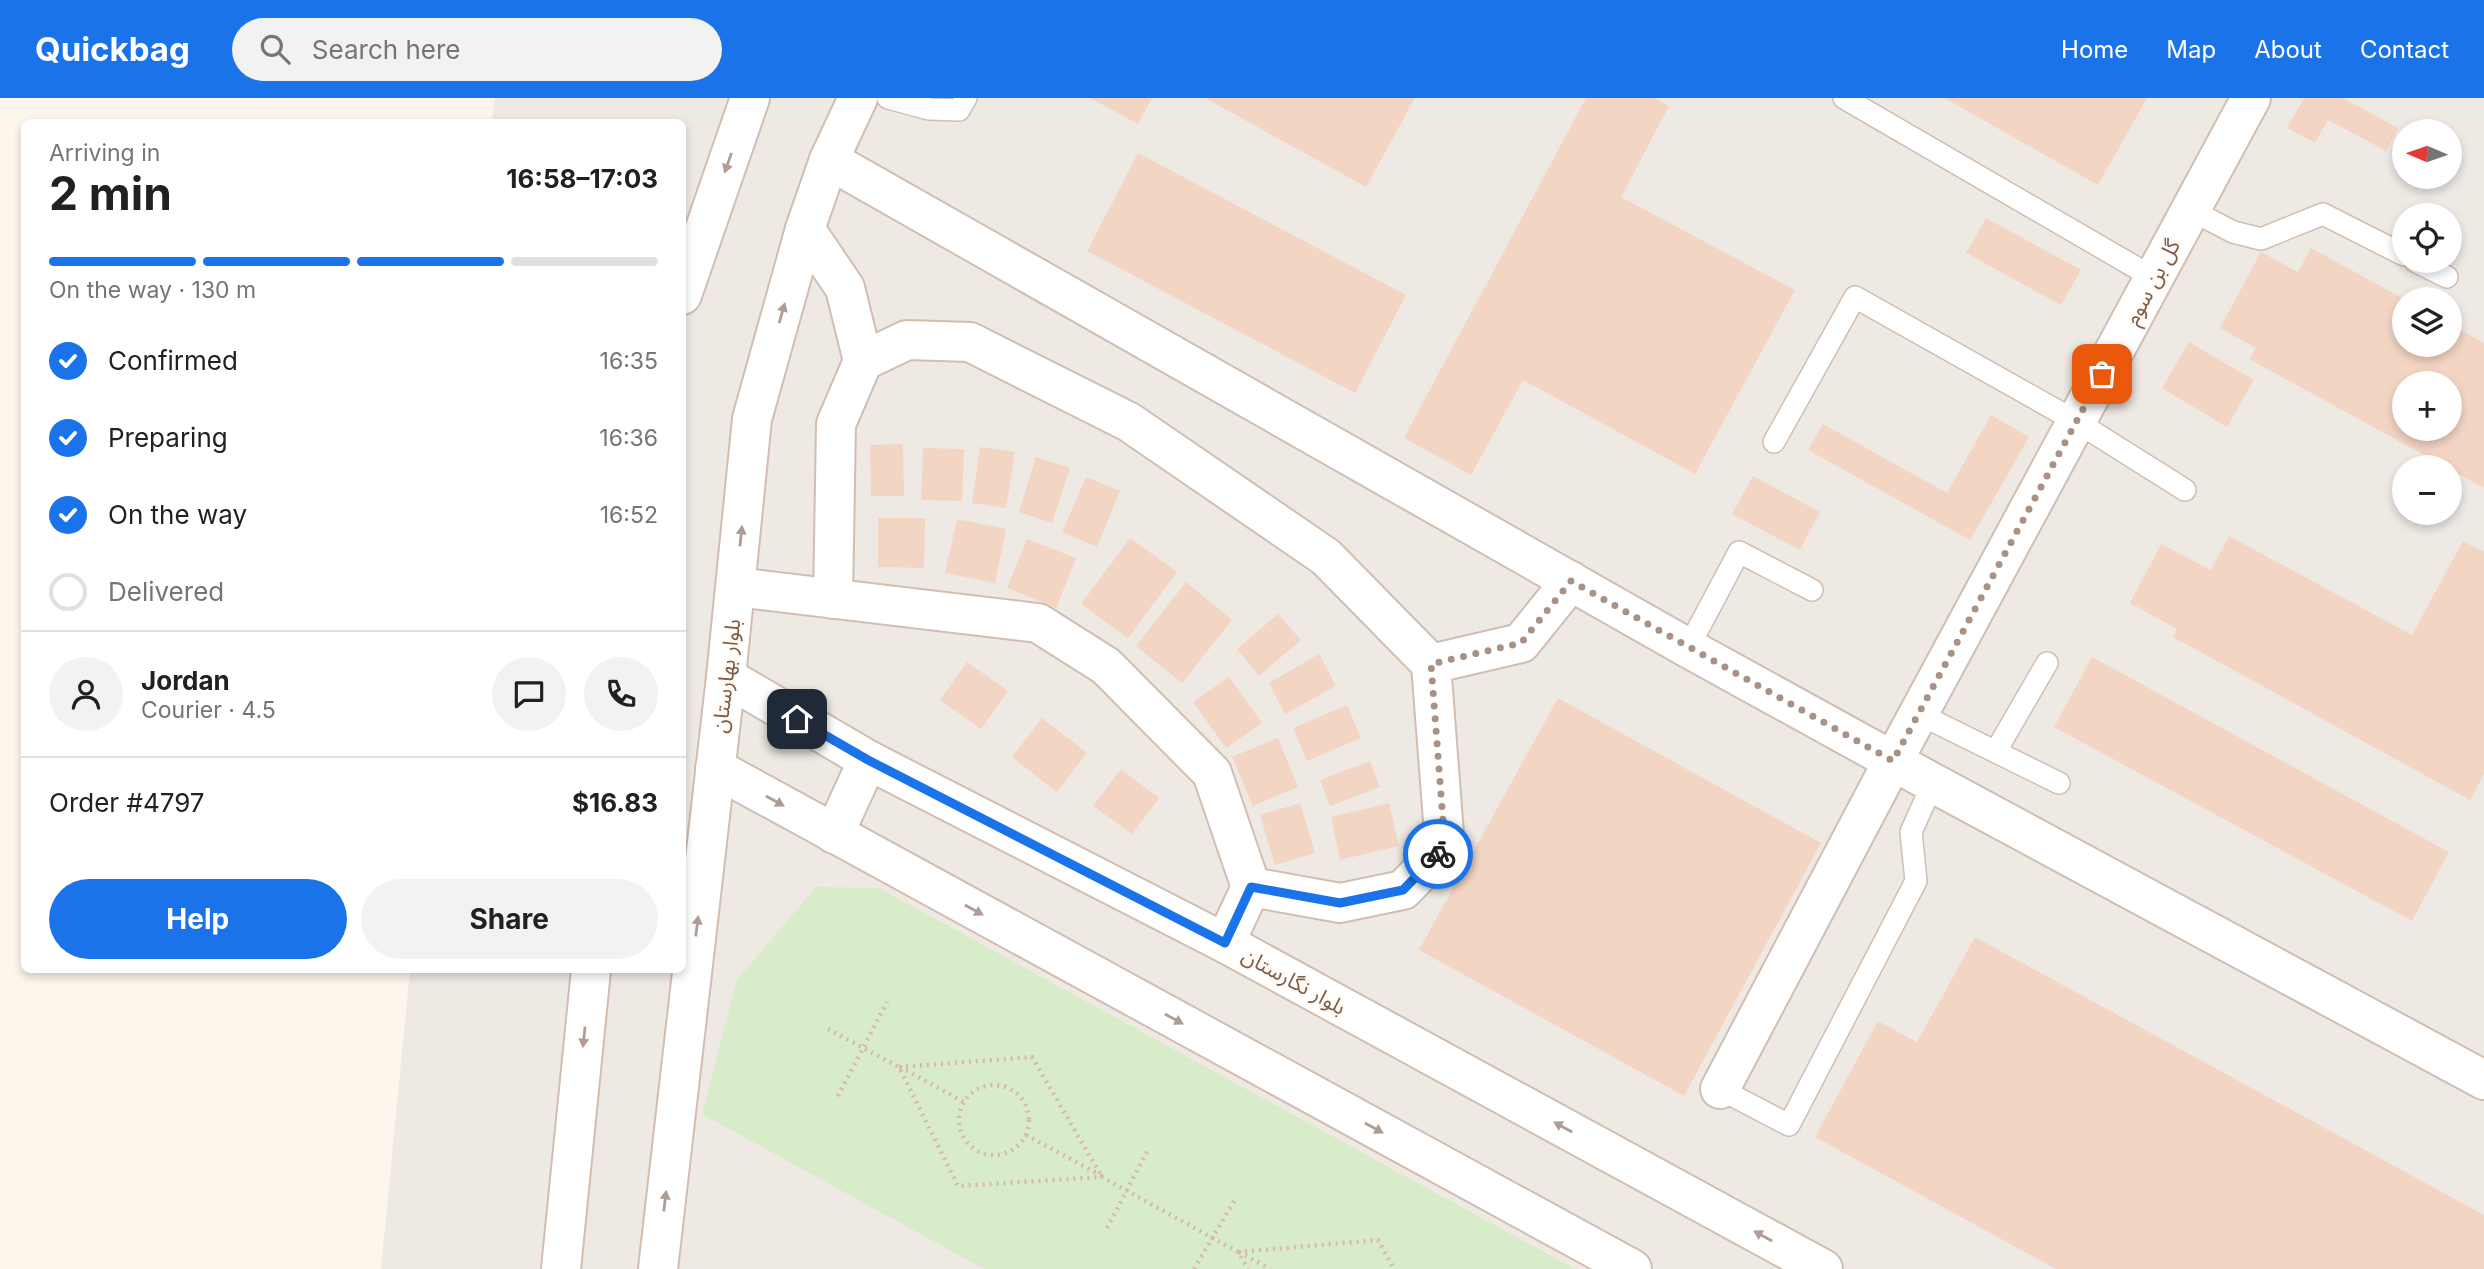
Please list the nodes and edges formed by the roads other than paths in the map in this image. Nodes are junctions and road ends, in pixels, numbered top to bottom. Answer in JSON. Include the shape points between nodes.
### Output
{"nodes":[{"id":1,"x":750,"y":98,"type":"edge"},
{"id":2,"x":858,"y":98,"type":"edge"},
{"id":3,"x":888,"y":98,"type":"edge"},
{"id":4,"x":966,"y":98,"type":"edge"},
{"id":5,"x":1844,"y":98,"type":"edge"},
{"id":6,"x":2251,"y":98,"type":"edge"},
{"id":7,"x":829,"y":160,"type":"junction"},
{"id":8,"x":2191,"y":210,"type":"junction"},
{"id":9,"x":805,"y":229,"type":"junction"},
{"id":10,"x":2392,"y":249,"type":"edge"},
{"id":11,"x":2439,"y":273,"type":"edge"},
{"id":12,"x":2447,"y":277,"type":"dead end"},
{"id":13,"x":2154,"y":278,"type":"junction"},
{"id":14,"x":686,"y":283,"type":"edge"},
{"id":15,"x":863,"y":360,"type":"junction"},
{"id":16,"x":2077,"y":422,"type":"junction"},
{"id":17,"x":1774,"y":442,"type":"dead end"},
{"id":18,"x":2185,"y":490,"type":"dead end"},
{"id":19,"x":1571,"y":581,"type":"junction"},
{"id":20,"x":736,"y":587,"type":"junction"},
{"id":21,"x":1812,"y":590,"type":"dead end"},
{"id":22,"x":833,"y":599,"type":"junction"},
{"id":23,"x":1688,"y":648,"type":"junction"},
{"id":24,"x":2047,"y":663,"type":"dead end"},
{"id":25,"x":1431,"y":664,"type":"junction"},
{"id":26,"x":726,"y":677,"type":"junction"},
{"id":27,"x":1919,"y":714,"type":"junction"},
{"id":28,"x":1996,"y":751,"type":"junction"},
{"id":29,"x":868,"y":760,"type":"junction"},
{"id":30,"x":1893,"y":761,"type":"junction"},
{"id":31,"x":715,"y":768,"type":"junction"},
{"id":32,"x":1933,"y":783,"type":"junction"},
{"id":33,"x":2059,"y":783,"type":"dead end"},
{"id":34,"x":834,"y":834,"type":"junction"},
{"id":35,"x":1251,"y":887,"type":"junction"},
{"id":36,"x":1225,"y":943,"type":"junction"},
{"id":37,"x":591,"y":973,"type":"edge"},
{"id":38,"x":2484,"y":1080,"type":"edge"},
{"id":39,"x":1720,"y":1089,"type":"joint"},
{"id":40,"x":561,"y":1269,"type":"edge"},
{"id":41,"x":658,"y":1269,"type":"edge"},
{"id":42,"x":1633,"y":1269,"type":"edge"},
{"id":43,"x":1823,"y":1269,"type":"edge"}],
"edges":[{"from":1,"to":14,"type":"street","one_way":true},
{"from":2,"to":7,"type":"street","name":"بلوار بهارستان"},
{"from":3,"to":4,"type":"lane","via":[[929,109],[959,110]]},
{"from":5,"to":13,"type":"lane"},
{"from":6,"to":8,"type":"street","name":"گل بن سوم"},
{"from":7,"to":9,"type":"street","name":"بلوار بهارستان"},
{"from":7,"to":19,"type":"street"},
{"from":8,"to":10,"type":"lane","via":[[2233,232],[2261,239],[2323,214]]},
{"from":8,"to":13,"type":"street","name":"گل بن سوم"},
{"from":9,"to":15,"type":"street","via":[[845,288]]},
{"from":20,"to":9,"type":"street","name":"بلوار بهارستان","one_way":true,"via":[[752,419]]},
{"from":11,"to":12,"type":"lane"},
{"from":13,"to":16,"type":"street","name":"گل بن سوم"},
{"from":15,"to":22,"type":"street","via":[[836,424]]},
{"from":15,"to":25,"type":"street","via":[[907,340],[970,342],[1129,422],[1326,557]]},
{"from":16,"to":17,"type":"lane","via":[[1856,297]]},
{"from":16,"to":18,"type":"lane"},
{"from":16,"to":27,"type":"street","name":"گل بن سوم"},
{"from":19,"to":23,"type":"street"},
{"from":19,"to":25,"type":"street","via":[[1521,643]]},
{"from":20,"to":22,"type":"street"},
{"from":20,"to":26,"type":"street","name":"بلوار بهارستان"},
{"from":21,"to":23,"type":"lane","via":[[1739,552]]},
{"from":22,"to":35,"type":"street","via":[[1038,623],[1106,666],[1212,773]]},
{"from":23,"to":30,"type":"street"},
{"from":24,"to":28,"type":"lane"},
{"from":25,"to":35,"type":"street","via":[[1445,847],[1403,890],[1340,903]]},
{"from":26,"to":29,"type":"street","name":"بلوار نگارستان"},
{"from":26,"to":31,"type":"street","name":"بلوار بهارستان"},
{"from":27,"to":28,"type":"lane"},
{"from":27,"to":30,"type":"street","name":"گل بن سوم"},
{"from":28,"to":33,"type":"lane"},
{"from":29,"to":34,"type":"street"},
{"from":29,"to":36,"type":"street","name":"بلوار نگارستان"},
{"from":30,"to":32,"type":"street"},
{"from":30,"to":39,"type":"street","name":"گل بن سوم"},
{"from":31,"to":34,"type":"street","one_way":true},
{"from":41,"to":31,"type":"street","name":"بلوار بهارستان","one_way":true},
{"from":32,"to":38,"type":"street"},
{"from":32,"to":39,"type":"lane","via":[[1911,832],[1916,881],[1789,1125]]},
{"from":34,"to":42,"type":"street","one_way":true},
{"from":35,"to":36,"type":"street"},
{"from":43,"to":36,"type":"street","name":"بلوار نگارستان","one_way":true},
{"from":37,"to":40,"type":"street","one_way":true}]}
